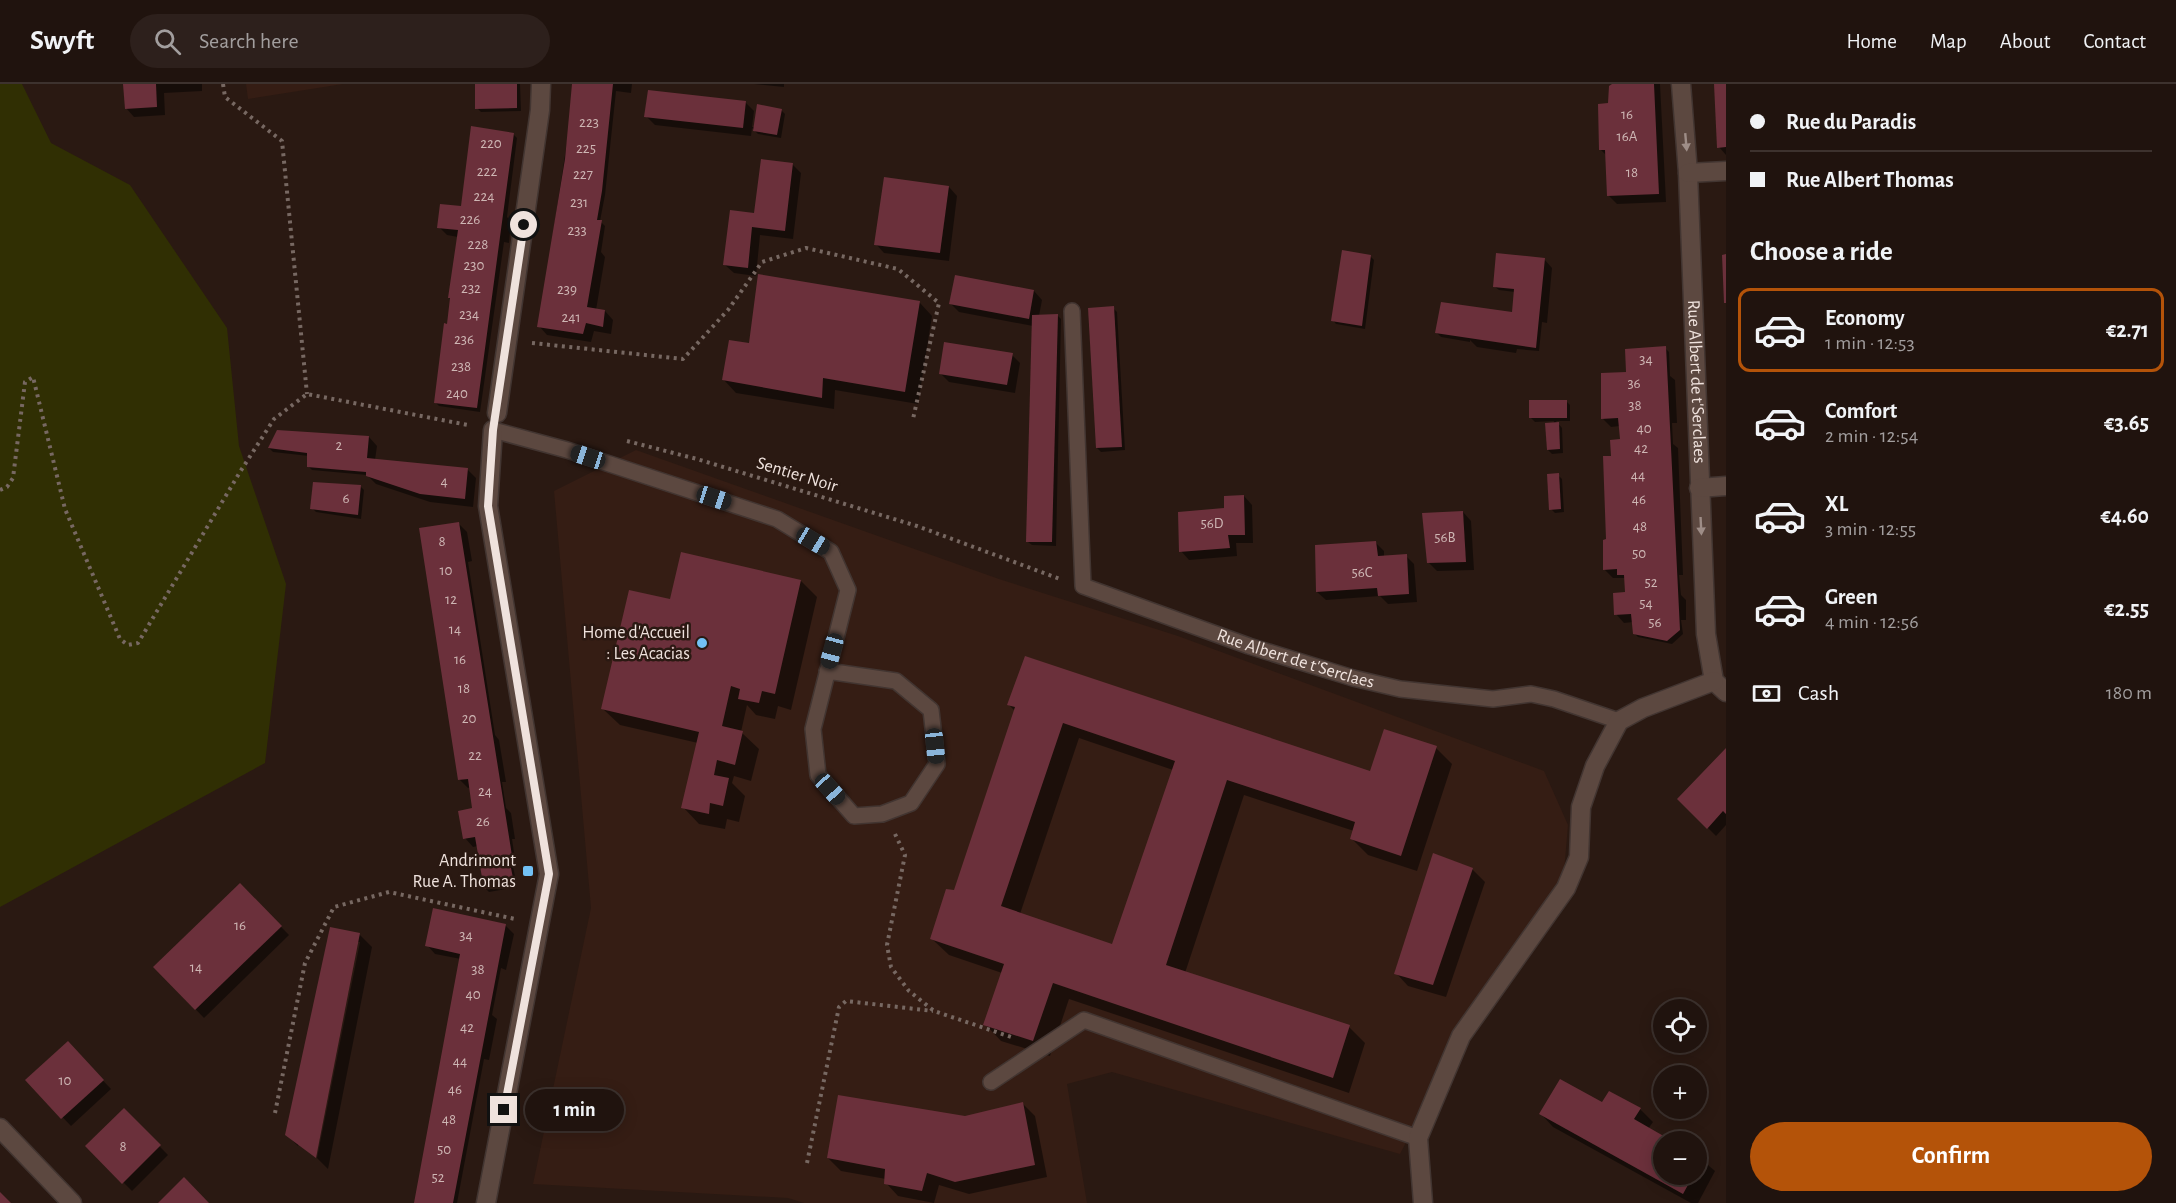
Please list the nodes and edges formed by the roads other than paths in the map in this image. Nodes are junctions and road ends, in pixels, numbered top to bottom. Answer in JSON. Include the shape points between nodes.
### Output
{"nodes":[{"id":1,"x":541,"y":84,"type":"edge"},
{"id":2,"x":1681,"y":84,"type":"edge"},
{"id":3,"x":1726,"y":171,"type":"edge"},
{"id":4,"x":1688,"y":173,"type":"junction"},
{"id":5,"x":1072,"y":311,"type":"dead end"},
{"id":6,"x":495,"y":422,"type":"junction"},
{"id":7,"x":1726,"y":486,"type":"edge"},
{"id":8,"x":1699,"y":488,"type":"junction"},
{"id":9,"x":827,"y":671,"type":"junction"},
{"id":10,"x":1720,"y":686,"type":"edge"},
{"id":11,"x":1619,"y":721,"type":"junction"},
{"id":12,"x":991,"y":1082,"type":"dead end"},
{"id":13,"x":0,"y":1128,"type":"edge"},
{"id":14,"x":1418,"y":1138,"type":"junction"},
{"id":15,"x":72,"y":1203,"type":"edge"},
{"id":16,"x":486,"y":1203,"type":"edge"},
{"id":17,"x":1423,"y":1203,"type":"edge"}],
"edges":[{"from":1,"to":6,"type":"street"},
{"from":2,"to":4,"type":"street","name":"Rue Albert de t'Serclaes","one_way":true},
{"from":3,"to":4,"type":"street"},
{"from":4,"to":8,"type":"street","name":"Rue Albert de t'Serclaes"},
{"from":5,"to":11,"type":"lane","name":"Rue Albert de t'Serclaes","via":[[1083,586],[1249,646],[1353,678],[1400,689],[1493,699],[1531,694]]},
{"from":6,"to":9,"type":"lane","via":[[567,450],[777,519],[831,552],[848,590]]},
{"from":6,"to":16,"type":"street","via":[[488,506],[549,874]]},
{"from":7,"to":8,"type":"street"},
{"from":8,"to":10,"type":"street","name":"Rue Albert de t'Serclaes","one_way":true,"via":[[1706,634]]},
{"from":9,"to":9,"type":"lane","via":[[813,729],[818,775],[854,816],[882,814],[911,803],[937,764],[931,710],[896,681]]},
{"from":10,"to":11,"type":"street","name":"Rue Albert de t'Serclaes","via":[[1642,708]]},
{"from":11,"to":14,"type":"street","via":[[1595,766],[1581,807],[1579,857],[1566,888],[1461,1036]]},
{"from":12,"to":14,"type":"lane","via":[[1084,1020]]},
{"from":13,"to":15,"type":"street"},
{"from":14,"to":17,"type":"street"}]}
